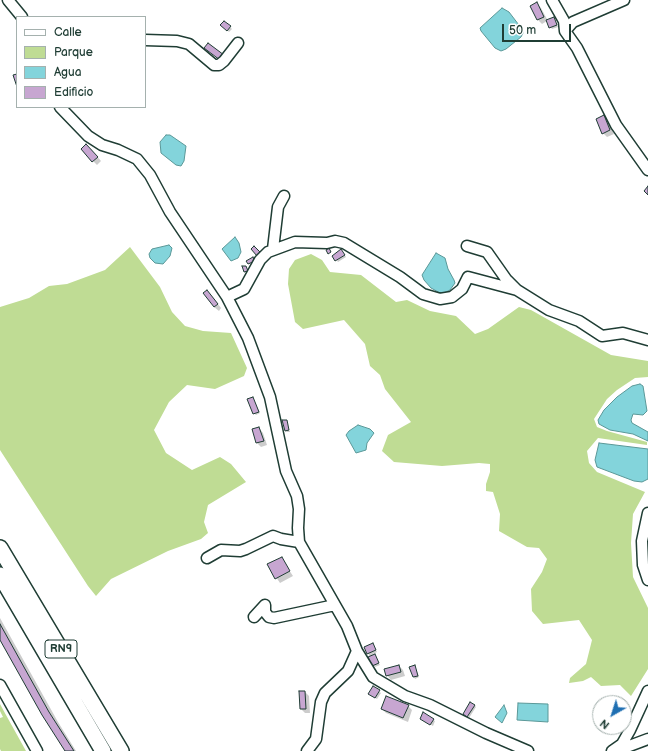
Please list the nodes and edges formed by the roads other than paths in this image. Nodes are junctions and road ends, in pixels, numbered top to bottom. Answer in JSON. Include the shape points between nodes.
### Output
{"nodes":[{"id":1,"x":8,"y":0,"type":"edge"},
{"id":2,"x":552,"y":0,"type":"edge"},
{"id":3,"x":624,"y":0,"type":"edge"},
{"id":4,"x":21,"y":16,"type":"edge"},
{"id":5,"x":565,"y":31,"type":"junction"},
{"id":6,"x":146,"y":40,"type":"edge"},
{"id":7,"x":238,"y":43,"type":"dead end"},
{"id":8,"x":61,"y":108,"type":"edge"},
{"id":9,"x":648,"y":170,"type":"edge"},
{"id":10,"x":284,"y":196,"type":"dead end"},
{"id":11,"x":467,"y":246,"type":"dead end"},
{"id":12,"x":274,"y":249,"type":"junction"},
{"id":13,"x":517,"y":290,"type":"junction"},
{"id":14,"x":227,"y":297,"type":"junction"},
{"id":15,"x":648,"y":340,"type":"edge"},
{"id":16,"x":648,"y":513,"type":"edge"},
{"id":17,"x":299,"y":542,"type":"junction"},
{"id":18,"x":0,"y":548,"type":"edge"},
{"id":19,"x":208,"y":558,"type":"dead end"},
{"id":20,"x":0,"y":575,"type":"edge"},
{"id":21,"x":648,"y":580,"type":"edge"},
{"id":22,"x":335,"y":605,"type":"junction"},
{"id":23,"x":254,"y":617,"type":"dead end"},
{"id":24,"x":357,"y":651,"type":"junction"},
{"id":25,"x":0,"y":685,"type":"edge"},
{"id":26,"x":648,"y":690,"type":"edge"},
{"id":27,"x":648,"y":739,"type":"edge"},
{"id":28,"x":37,"y":751,"type":"edge"},
{"id":29,"x":103,"y":751,"type":"edge"},
{"id":30,"x":121,"y":751,"type":"edge"},
{"id":31,"x":307,"y":751,"type":"edge"},
{"id":32,"x":528,"y":751,"type":"edge"},
{"id":33,"x":612,"y":751,"type":"edge"},
{"id":34,"x":616,"y":751,"type":"edge"}],
"edges":[{"from":1,"to":4,"type":"street"},
{"from":2,"to":5,"type":"street","via":[[564,22]]},
{"from":3,"to":5,"type":"street","via":[[573,22]]},
{"from":5,"to":9,"type":"street","via":[[577,48],[616,125]]},
{"from":6,"to":7,"type":"street","via":[[189,44],[214,64],[224,61]]},
{"from":8,"to":14,"type":"street","via":[[88,136],[102,145],[137,159],[150,175],[170,212]]},
{"from":10,"to":12,"type":"street","via":[[278,207]]},
{"from":11,"to":13,"type":"street","via":[[487,252]]},
{"from":12,"to":13,"type":"street","via":[[295,242],[344,243],[423,294],[440,299],[452,297],[462,290],[468,277]]},
{"from":12,"to":14,"type":"street","via":[[260,260],[244,289]]},
{"from":13,"to":15,"type":"street","via":[[550,310],[579,321],[602,336],[623,333]]},
{"from":14,"to":17,"type":"street","via":[[248,338],[270,397],[286,471],[297,496]]},
{"from":16,"to":21,"type":"street","via":[[642,541],[643,565]]},
{"from":17,"to":19,"type":"street","via":[[273,536],[246,549],[222,550]]},
{"from":17,"to":22,"type":"street"},
{"from":18,"to":30,"type":"highway","number":"RN9"},
{"from":20,"to":29,"type":"highway","number":"RN9"},
{"from":22,"to":23,"type":"street","via":[[274,618],[265,612],[265,605]]},
{"from":22,"to":24,"type":"street"},
{"from":24,"to":31,"type":"street","via":[[348,671],[325,693],[321,702],[316,739]]},
{"from":24,"to":32,"type":"street","via":[[374,677],[384,684],[405,696]]},
{"from":25,"to":28,"type":"street"},
{"from":26,"to":33,"type":"street","via":[[622,744]]},
{"from":27,"to":34,"type":"street"}]}
